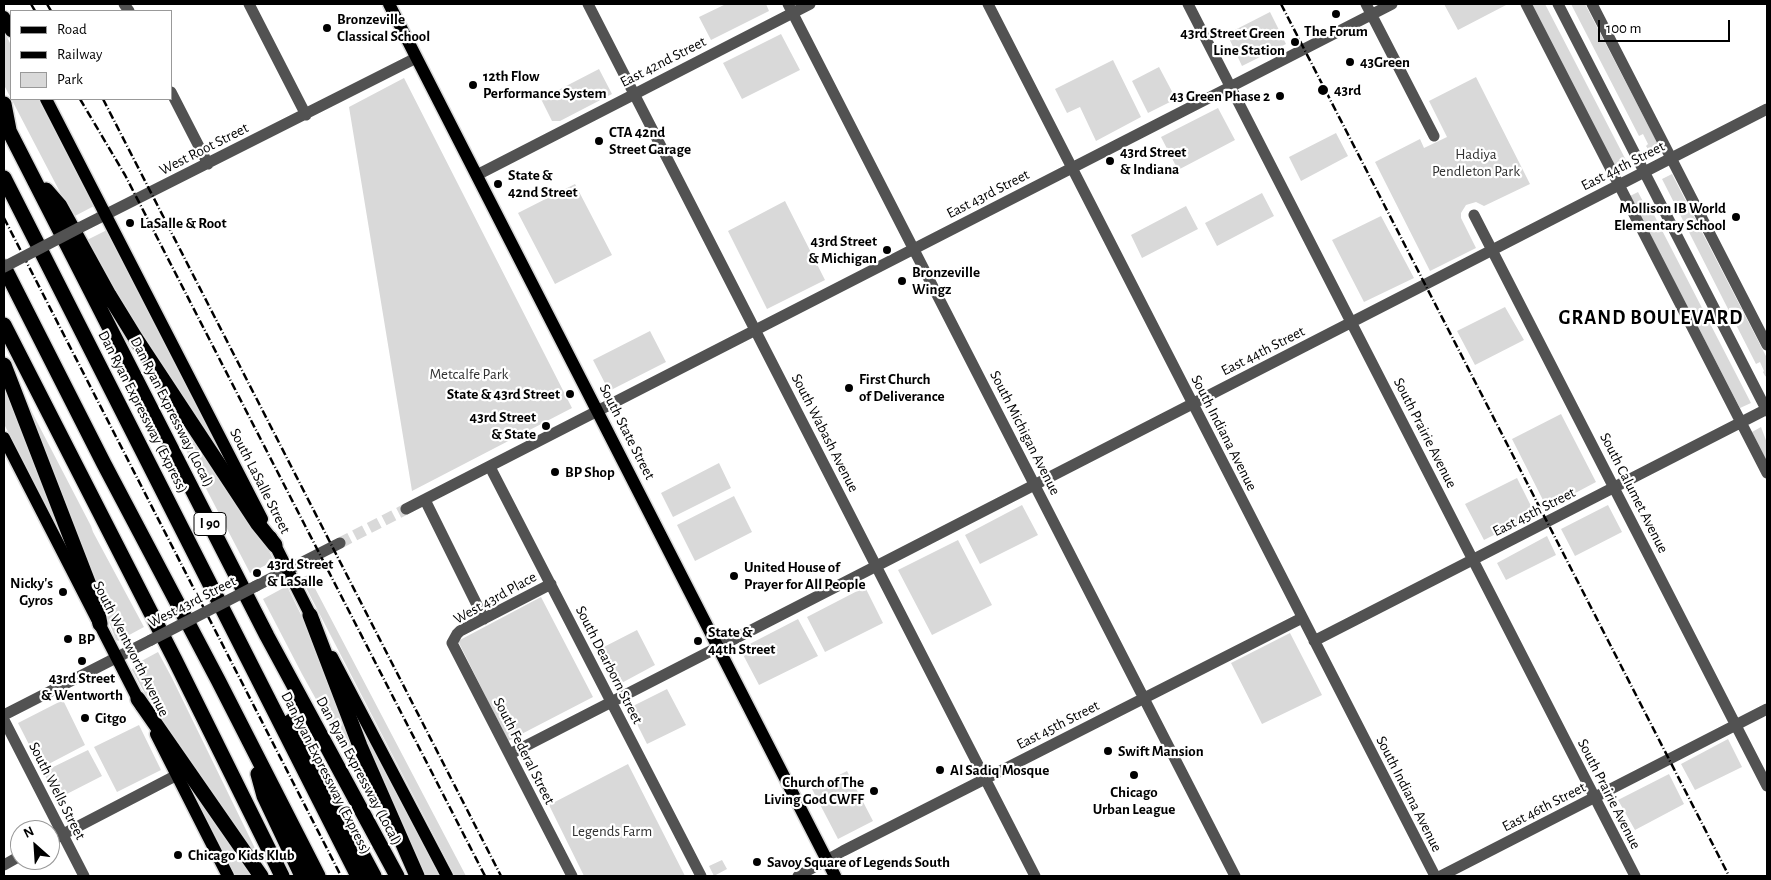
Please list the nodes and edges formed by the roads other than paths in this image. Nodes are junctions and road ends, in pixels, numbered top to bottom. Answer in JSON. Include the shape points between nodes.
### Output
{"nodes":[{"id":1,"x":249,"y":4,"type":"edge"},
{"id":2,"x":389,"y":4,"type":"edge"},
{"id":3,"x":588,"y":4,"type":"edge"},
{"id":4,"x":810,"y":4,"type":"edge"},
{"id":5,"x":988,"y":4,"type":"edge"},
{"id":6,"x":1188,"y":4,"type":"edge"},
{"id":7,"x":1392,"y":4,"type":"edge"},
{"id":8,"x":1526,"y":4,"type":"edge"},
{"id":9,"x":1558,"y":4,"type":"edge"},
{"id":10,"x":1592,"y":4,"type":"edge"},
{"id":11,"x":791,"y":8,"type":"edge"},
{"id":12,"x":1369,"y":9,"type":"edge"},
{"id":13,"x":4,"y":17,"type":"edge"},
{"id":14,"x":10,"y":30,"type":"edge"},
{"id":15,"x":416,"y":58,"type":"junction"},
{"id":16,"x":1230,"y":87,"type":"junction"},
{"id":17,"x":172,"y":94,"type":"edge"},
{"id":18,"x":634,"y":94,"type":"junction"},
{"id":19,"x":47,"y":100,"type":"edge"},
{"id":20,"x":4,"y":104,"type":"edge"},
{"id":21,"x":1767,"y":109,"type":"edge"},
{"id":22,"x":306,"y":115,"type":"junction"},
{"id":23,"x":7,"y":127,"type":"edge"},
{"id":24,"x":1434,"y":136,"type":"dead end"},
{"id":25,"x":1671,"y":158,"type":"junction"},
{"id":26,"x":208,"y":164,"type":"junction"},
{"id":27,"x":1072,"y":168,"type":"junction"},
{"id":28,"x":28,"y":170,"type":"junction"},
{"id":29,"x":1646,"y":172,"type":"junction"},
{"id":30,"x":477,"y":175,"type":"junction"},
{"id":31,"x":4,"y":178,"type":"edge"},
{"id":32,"x":1619,"y":185,"type":"junction"},
{"id":33,"x":106,"y":215,"type":"junction"},
{"id":34,"x":1474,"y":215,"type":"dead end"},
{"id":35,"x":915,"y":249,"type":"junction"},
{"id":36,"x":1491,"y":251,"type":"junction"},
{"id":37,"x":4,"y":267,"type":"edge"},
{"id":38,"x":1351,"y":323,"type":"junction"},
{"id":39,"x":4,"y":325,"type":"edge"},
{"id":40,"x":756,"y":330,"type":"junction"},
{"id":41,"x":1767,"y":345,"type":"edge"},
{"id":42,"x":4,"y":365,"type":"edge"},
{"id":43,"x":1193,"y":404,"type":"junction"},
{"id":44,"x":1767,"y":410,"type":"edge"},
{"id":45,"x":598,"y":412,"type":"junction"},
{"id":46,"x":1741,"y":422,"type":"junction"},
{"id":47,"x":4,"y":438,"type":"edge"},
{"id":48,"x":490,"y":467,"type":"junction"},
{"id":49,"x":1767,"y":473,"type":"edge"},
{"id":50,"x":1034,"y":485,"type":"junction"},
{"id":51,"x":1614,"y":487,"type":"junction"},
{"id":52,"x":425,"y":500,"type":"junction"},
{"id":53,"x":406,"y":509,"type":"tunnel mouth"},
{"id":54,"x":340,"y":543,"type":"tunnel mouth"},
{"id":55,"x":275,"y":545,"type":"junction"},
{"id":56,"x":1473,"y":560,"type":"junction"},
{"id":57,"x":876,"y":566,"type":"junction"},
{"id":58,"x":287,"y":570,"type":"junction"},
{"id":59,"x":551,"y":584,"type":"junction"},
{"id":60,"x":310,"y":615,"type":"junction"},
{"id":61,"x":1302,"y":618,"type":"junction"},
{"id":62,"x":484,"y":619,"type":"junction"},
{"id":63,"x":100,"y":624,"type":"junction"},
{"id":64,"x":454,"y":638,"type":"joint"},
{"id":65,"x":1314,"y":641,"type":"junction"},
{"id":66,"x":718,"y":647,"type":"junction"},
{"id":67,"x":116,"y":658,"type":"junction"},
{"id":68,"x":255,"y":671,"type":"junction"},
{"id":69,"x":1144,"y":698,"type":"junction"},
{"id":70,"x":138,"y":699,"type":"junction"},
{"id":71,"x":611,"y":702,"type":"junction"},
{"id":72,"x":1767,"y":709,"type":"edge"},
{"id":73,"x":4,"y":715,"type":"edge"},
{"id":74,"x":4,"y":720,"type":"edge"},
{"id":75,"x":1736,"y":725,"type":"junction"},
{"id":76,"x":248,"y":739,"type":"junction"},
{"id":77,"x":510,"y":754,"type":"junction"},
{"id":78,"x":177,"y":775,"type":"junction"},
{"id":79,"x":985,"y":779,"type":"junction"},
{"id":80,"x":1767,"y":786,"type":"edge"},
{"id":81,"x":1595,"y":798,"type":"junction"},
{"id":82,"x":62,"y":834,"type":"junction"},
{"id":83,"x":827,"y":860,"type":"junction"},
{"id":84,"x":84,"y":876,"type":"edge"},
{"id":85,"x":228,"y":876,"type":"edge"},
{"id":86,"x":261,"y":876,"type":"edge"},
{"id":87,"x":282,"y":876,"type":"edge"},
{"id":88,"x":302,"y":876,"type":"edge"},
{"id":89,"x":318,"y":876,"type":"edge"},
{"id":90,"x":358,"y":876,"type":"edge"},
{"id":91,"x":374,"y":876,"type":"edge"},
{"id":92,"x":396,"y":876,"type":"edge"},
{"id":93,"x":417,"y":876,"type":"edge"},
{"id":94,"x":447,"y":876,"type":"edge"},
{"id":95,"x":572,"y":876,"type":"edge"},
{"id":96,"x":701,"y":876,"type":"edge"},
{"id":97,"x":798,"y":876,"type":"edge"},
{"id":98,"x":835,"y":876,"type":"edge"},
{"id":99,"x":1035,"y":876,"type":"edge"},
{"id":100,"x":1235,"y":876,"type":"edge"},
{"id":101,"x":1434,"y":876,"type":"edge"},
{"id":102,"x":1441,"y":876,"type":"edge"},
{"id":103,"x":1635,"y":876,"type":"edge"}],
"edges":[{"from":1,"to":22,"type":"street"},
{"from":2,"to":15,"type":"main road","name":"South State Street"},
{"from":3,"to":18,"type":"street","name":"South Wabash Avenue"},
{"from":4,"to":11,"type":"street","name":"East 42nd Street"},
{"from":5,"to":27,"type":"street","name":"South Indiana Avenue"},
{"from":6,"to":16,"type":"street","name":"South Prairie Avenue"},
{"from":7,"to":12,"type":"street","name":"East 43rd Street"},
{"from":8,"to":32,"type":"street"},
{"from":9,"to":29,"type":"street"},
{"from":10,"to":25,"type":"street"},
{"from":11,"to":18,"type":"street","name":"East 42nd Street"},
{"from":11,"to":35,"type":"street","name":"South Michigan Avenue"},
{"from":12,"to":16,"type":"street","name":"East 43rd Street"},
{"from":12,"to":24,"type":"street"},
{"from":13,"to":14,"type":"main road"},
{"from":15,"to":22,"type":"street","name":"West Root Street"},
{"from":15,"to":30,"type":"main road","name":"South State Street"},
{"from":16,"to":27,"type":"street","name":"East 43rd Street"},
{"from":16,"to":38,"type":"street","name":"South Prairie Avenue"},
{"from":17,"to":26,"type":"street"},
{"from":18,"to":30,"type":"street","name":"East 42nd Street"},
{"from":18,"to":40,"type":"street","name":"South Wabash Avenue"},
{"from":19,"to":33,"type":"main road","name":"South LaSalle Street"},
{"from":20,"to":23,"type":"highway","name":"Dan Ryan Expressway (Local)"},
{"from":21,"to":25,"type":"street","name":"East 44th Street"},
{"from":22,"to":26,"type":"street","name":"West Root Street"},
{"from":23,"to":28,"type":"highway","name":"Dan Ryan Expressway (Local)","number":"I 90"},
{"from":25,"to":29,"type":"street","name":"East 44th Street"},
{"from":25,"to":41,"type":"street"},
{"from":26,"to":33,"type":"street","name":"West Root Street"},
{"from":27,"to":35,"type":"street","name":"East 43rd Street"},
{"from":27,"to":43,"type":"street","name":"South Indiana Avenue"},
{"from":28,"to":55,"type":"highway","via":[[60,206],[136,339]]},
{"from":28,"to":92,"type":"highway","name":"Dan Ryan Expressway (Local)","number":"I 90","via":[[267,636]]},
{"from":29,"to":32,"type":"street","name":"East 44th Street"},
{"from":29,"to":44,"type":"street"},
{"from":30,"to":45,"type":"main road","name":"South State Street"},
{"from":31,"to":68,"type":"highway","name":"Dan Ryan Expressway (Express)","number":"I 90"},
{"from":32,"to":36,"type":"street","name":"East 44th Street"},
{"from":32,"to":46,"type":"street"},
{"from":33,"to":37,"type":"street","name":"West Root Street","bridge":true},
{"from":33,"to":55,"type":"main road","name":"South LaSalle Street"},
{"from":34,"to":36,"type":"street","name":"South Calumet Avenue"},
{"from":35,"to":40,"type":"street","name":"East 43rd Street"},
{"from":35,"to":50,"type":"street","name":"South Michigan Avenue"},
{"from":36,"to":38,"type":"street","name":"East 44th Street"},
{"from":36,"to":51,"type":"street","name":"South Calumet Avenue"},
{"from":37,"to":76,"type":"highway"},
{"from":38,"to":43,"type":"street","name":"East 44th Street"},
{"from":38,"to":56,"type":"street","name":"South Prairie Avenue"},
{"from":39,"to":87,"type":"highway"},
{"from":40,"to":45,"type":"street","name":"East 43rd Street"},
{"from":40,"to":57,"type":"street","name":"South Wabash Avenue"},
{"from":42,"to":63,"type":"highway","via":[[96,603]]},
{"from":43,"to":50,"type":"street","name":"East 44th Street"},
{"from":43,"to":61,"type":"street","name":"South Indiana Avenue"},
{"from":44,"to":46,"type":"street","name":"East 45th Street"},
{"from":45,"to":48,"type":"street"},
{"from":45,"to":66,"type":"main road","name":"South State Street"},
{"from":46,"to":49,"type":"street"},
{"from":46,"to":51,"type":"street","name":"East 45th Street"},
{"from":47,"to":63,"type":"main road","name":"South Wentworth Avenue"},
{"from":48,"to":52,"type":"street"},
{"from":48,"to":59,"type":"street","name":"South Dearborn Street"},
{"from":50,"to":57,"type":"street","name":"East 44th Street"},
{"from":50,"to":69,"type":"street","name":"South Michigan Avenue"},
{"from":51,"to":56,"type":"street","name":"East 45th Street"},
{"from":51,"to":75,"type":"street","name":"South Calumet Avenue"},
{"from":52,"to":53,"type":"street"},
{"from":52,"to":62,"type":"street"},
{"from":54,"to":58,"type":"street","name":"West 43rd Street"},
{"from":55,"to":58,"type":"main road","name":"South LaSalle Street"},
{"from":56,"to":65,"type":"street","name":"East 45th Street"},
{"from":56,"to":81,"type":"street","name":"South Prairie Avenue"},
{"from":57,"to":66,"type":"street","name":"East 44th Street"},
{"from":57,"to":79,"type":"street","name":"South Wabash Avenue"},
{"from":58,"to":60,"type":"main road","name":"South LaSalle Street"},
{"from":58,"to":67,"type":"street","name":"West 43rd Street","bridge":true},
{"from":59,"to":62,"type":"street","name":"West 43rd Place"},
{"from":59,"to":71,"type":"street","name":"South Dearborn Street"},
{"from":60,"to":93,"type":"highway","via":[[360,746]]},
{"from":60,"to":94,"type":"main road","name":"South LaSalle Street"},
{"from":61,"to":65,"type":"street","name":"South Indiana Avenue"},
{"from":61,"to":69,"type":"street","name":"East 45th Street"},
{"from":62,"to":64,"type":"street","name":"West 43rd Place","via":[[460,631]]},
{"from":63,"to":67,"type":"main road","name":"South Wentworth Avenue"},
{"from":64,"to":77,"type":"street","name":"South Federal Street","via":[[453,646]]},
{"from":65,"to":101,"type":"street","name":"South Indiana Avenue"},
{"from":66,"to":71,"type":"street","name":"East 44th Street"},
{"from":66,"to":83,"type":"main road","name":"South State Street"},
{"from":67,"to":70,"type":"main road","name":"South Wentworth Avenue"},
{"from":67,"to":73,"type":"street","name":"West 43rd Street"},
{"from":68,"to":90,"type":"highway","name":"Dan Ryan Expressway (Express)","number":"I 90"},
{"from":68,"to":91,"type":"highway","via":[[286,711]]},
{"from":69,"to":79,"type":"street","name":"East 45th Street"},
{"from":69,"to":100,"type":"street","name":"South Michigan Avenue"},
{"from":70,"to":78,"type":"main road","name":"South Wentworth Avenue"},
{"from":70,"to":86,"type":"highway"},
{"from":71,"to":77,"type":"street","name":"East 44th Street"},
{"from":71,"to":96,"type":"street","name":"South Dearborn Street"},
{"from":72,"to":75,"type":"street","name":"East 46th Street"},
{"from":74,"to":82,"type":"street","name":"South Wells Street"},
{"from":75,"to":80,"type":"street","name":"South Calumet Avenue"},
{"from":75,"to":81,"type":"street","name":"East 46th Street"},
{"from":76,"to":88,"type":"highway","via":[[264,796]]},
{"from":76,"to":89,"type":"highway"},
{"from":77,"to":95,"type":"street","name":"South Federal Street"},
{"from":78,"to":82,"type":"street"},
{"from":78,"to":85,"type":"main road","name":"South Wentworth Avenue"},
{"from":79,"to":83,"type":"street","name":"East 45th Street"},
{"from":79,"to":99,"type":"street","name":"South Wabash Avenue"},
{"from":81,"to":102,"type":"street","name":"East 46th Street"},
{"from":81,"to":103,"type":"street","name":"South Prairie Avenue"},
{"from":82,"to":84,"type":"street","name":"South Wells Street"},
{"from":83,"to":97,"type":"street","name":"East 45th Street"},
{"from":83,"to":98,"type":"main road","name":"South State Street"}]}
